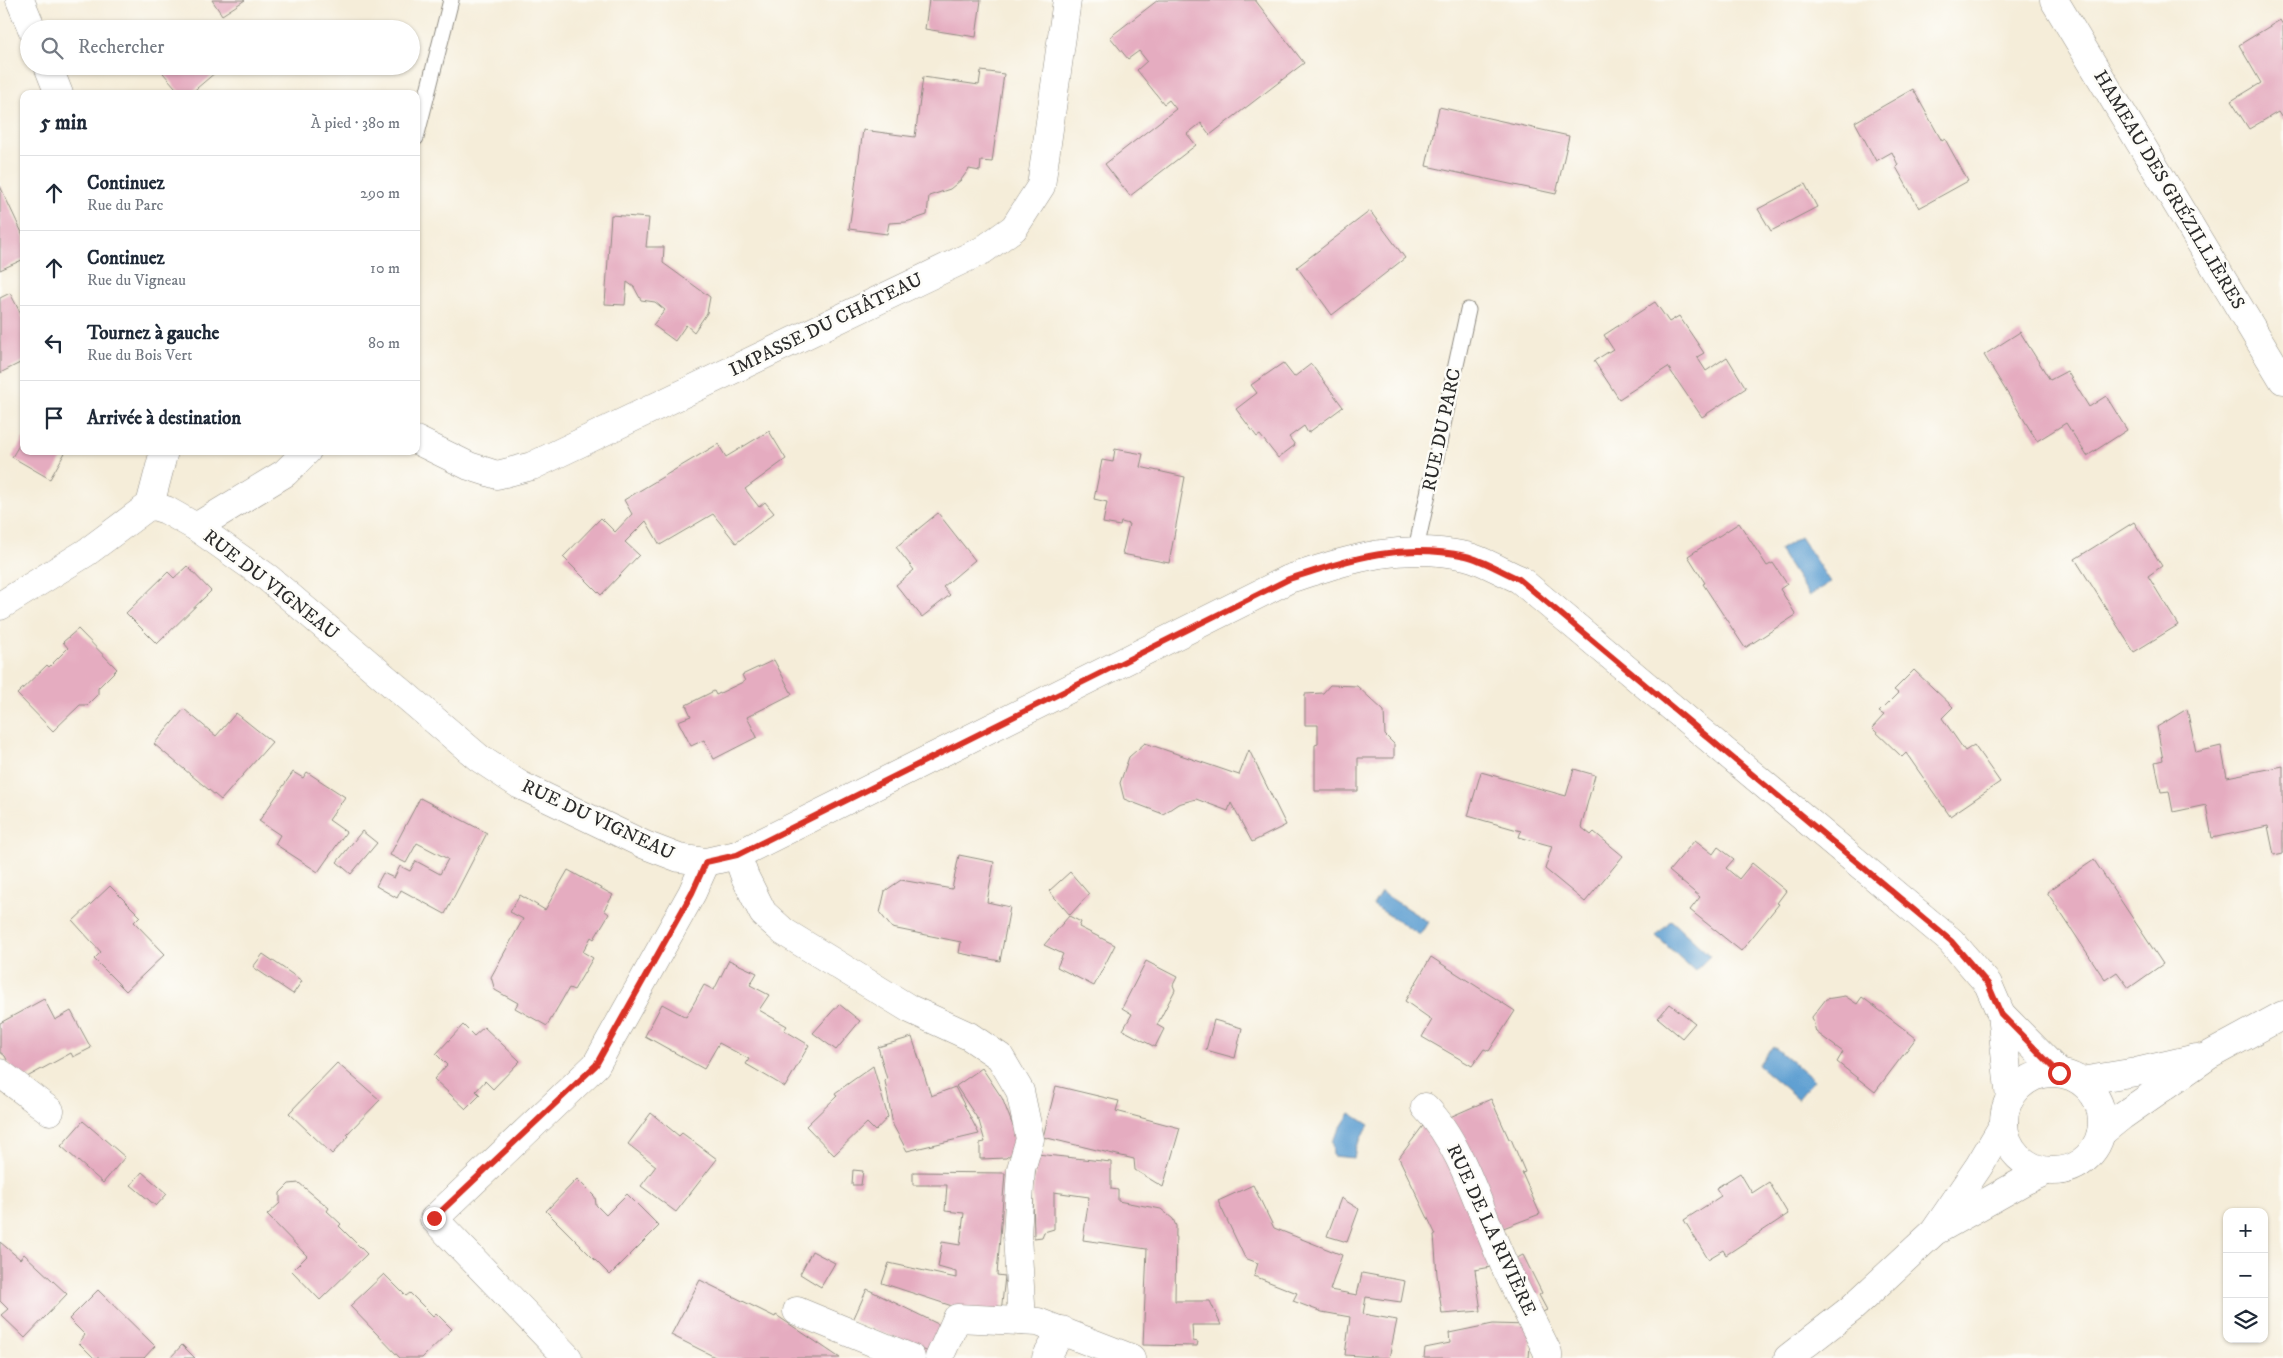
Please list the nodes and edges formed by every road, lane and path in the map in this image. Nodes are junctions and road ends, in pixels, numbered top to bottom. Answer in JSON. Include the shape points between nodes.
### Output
{"nodes":[{"id":1,"x":20,"y":0,"type":"edge"},
{"id":2,"x":451,"y":0,"type":"edge"},
{"id":3,"x":1068,"y":0,"type":"edge"},
{"id":4,"x":2054,"y":0,"type":"edge"},
{"id":5,"x":28,"y":20,"type":"edge"},
{"id":6,"x":52,"y":75,"type":"edge"},
{"id":7,"x":57,"y":90,"type":"edge"},
{"id":8,"x":420,"y":122,"type":"edge"},
{"id":9,"x":1468,"y":310,"type":"dead end"},
{"id":10,"x":2283,"y":380,"type":"edge"},
{"id":11,"x":420,"y":442,"type":"edge"},
{"id":12,"x":163,"y":455,"type":"edge"},
{"id":13,"x":303,"y":455,"type":"edge"},
{"id":14,"x":150,"y":505,"type":"junction"},
{"id":15,"x":196,"y":527,"type":"junction"},
{"id":16,"x":1416,"y":549,"type":"junction"},
{"id":17,"x":0,"y":606,"type":"edge"},
{"id":18,"x":737,"y":855,"type":"junction"},
{"id":19,"x":706,"y":862,"type":"junction"},
{"id":20,"x":2001,"y":1014,"type":"junction"},
{"id":21,"x":2283,"y":1015,"type":"edge"},
{"id":22,"x":2208,"y":1056,"type":"junction"},
{"id":23,"x":0,"y":1073,"type":"edge"},
{"id":24,"x":2070,"y":1077,"type":"junction"},
{"id":25,"x":1425,"y":1107,"type":"dead end"},
{"id":26,"x":50,"y":1111,"type":"dead end"},
{"id":27,"x":2007,"y":1111,"type":"junction"},
{"id":28,"x":2101,"y":1133,"type":"junction"},
{"id":29,"x":2046,"y":1171,"type":"junction"},
{"id":30,"x":1934,"y":1232,"type":"junction"},
{"id":31,"x":798,"y":1312,"type":"dead end"},
{"id":32,"x":1022,"y":1321,"type":"junction"},
{"id":33,"x":1062,"y":1330,"type":"junction"},
{"id":34,"x":568,"y":1358,"type":"edge"},
{"id":35,"x":911,"y":1358,"type":"edge"},
{"id":36,"x":939,"y":1358,"type":"edge"},
{"id":37,"x":1046,"y":1358,"type":"edge"},
{"id":38,"x":1131,"y":1358,"type":"edge"},
{"id":39,"x":1548,"y":1358,"type":"edge"},
{"id":40,"x":1788,"y":1358,"type":"edge"}],
"edges":[{"from":1,"to":5,"type":"street"},
{"from":2,"to":8,"type":"lane"},
{"from":3,"to":11,"type":"street","name":"IMPASSE DU CHÂTEAU","via":[[1041,186],[1014,228],[983,250],[532,466],[497,474],[469,466]]},
{"from":4,"to":10,"type":"street","name":"HAMEAU DES GRÉZILLIÈRES"},
{"from":6,"to":7,"type":"street"},
{"from":9,"to":16,"type":"lane","name":"RUE DU PARC"},
{"from":12,"to":14,"type":"street"},
{"from":13,"to":15,"type":"street","via":[[284,473]]},
{"from":14,"to":15,"type":"street","name":"RUE DU VIGNEAU"},
{"from":14,"to":17,"type":"street","via":[[87,552]]},
{"from":15,"to":19,"type":"street","name":"RUE DU VIGNEAU","via":[[268,578],[479,758],[512,780],[645,845],[679,858]]},
{"from":16,"to":18,"type":"street","via":[[1354,558],[1289,579]]},
{"from":16,"to":20,"type":"street","via":[[1467,557],[1519,579],[1951,941],[1988,984]]},
{"from":18,"to":19,"type":"street","name":"RUE DU VIGNEAU"},
{"from":18,"to":32,"type":"street","via":[[763,913],[784,932],[910,1009],[969,1036],[1000,1057],[1020,1092],[1030,1139],[1021,1169],[1017,1235]]},
{"from":19,"to":34,"type":"street","via":[[596,1065],[434,1218]]},
{"from":20,"to":24,"type":"street"},
{"from":20,"to":27,"type":"street"},
{"from":21,"to":22,"type":"street"},
{"from":22,"to":24,"type":"street","via":[[2136,1072]]},
{"from":22,"to":28,"type":"street"},
{"from":23,"to":26,"type":"street"},
{"from":24,"to":27,"type":"street","via":[[2044,1073],[2031,1078],[2019,1087]]},
{"from":24,"to":28,"type":"street","via":[[2092,1091],[2102,1118]]},
{"from":25,"to":39,"type":"street","name":"RUE DE LA RIVIÈRE","via":[[1440,1122],[1455,1151]]},
{"from":27,"to":29,"type":"street","via":[[2008,1140],[2017,1155]]},
{"from":27,"to":30,"type":"street","via":[[1979,1166]]},
{"from":28,"to":29,"type":"street","via":[[2090,1155],[2081,1162],[2058,1171]]},
{"from":29,"to":30,"type":"street"},
{"from":30,"to":40,"type":"street","via":[[1851,1309]]},
{"from":31,"to":35,"type":"street"},
{"from":32,"to":33,"type":"street","via":[[1038,1322]]},
{"from":32,"to":36,"type":"street","via":[[957,1318]]},
{"from":33,"to":37,"type":"street"},
{"from":33,"to":38,"type":"street"}]}
